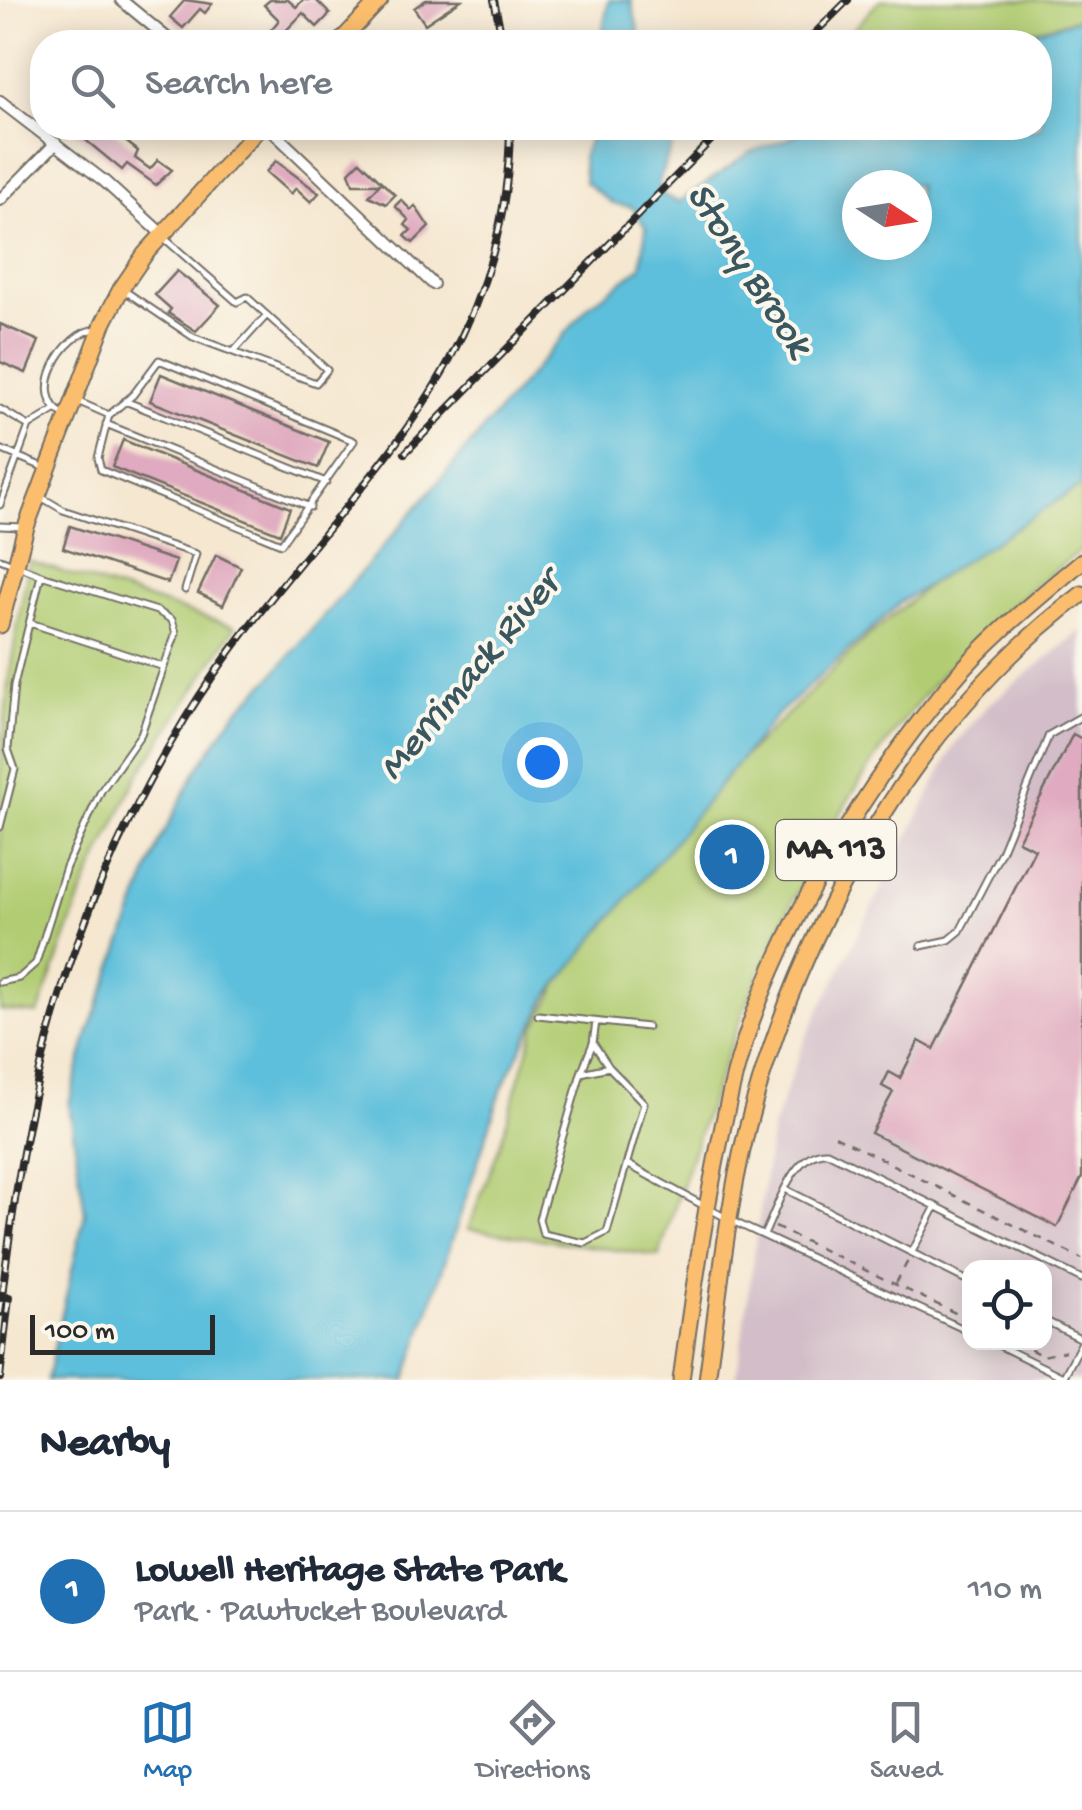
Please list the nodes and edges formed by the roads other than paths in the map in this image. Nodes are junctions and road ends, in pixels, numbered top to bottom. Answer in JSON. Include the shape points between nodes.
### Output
{"nodes":[{"id":1,"x":121,"y":0,"type":"edge"},
{"id":2,"x":380,"y":0,"type":"edge"},
{"id":3,"x":157,"y":30,"type":"edge"},
{"id":4,"x":351,"y":30,"type":"edge"},
{"id":5,"x":0,"y":101,"type":"edge"},
{"id":6,"x":30,"y":123,"type":"edge"},
{"id":7,"x":53,"y":140,"type":"edge"},
{"id":8,"x":248,"y":140,"type":"edge"},
{"id":9,"x":282,"y":140,"type":"edge"},
{"id":10,"x":56,"y":142,"type":"junction"},
{"id":11,"x":0,"y":200,"type":"edge"},
{"id":12,"x":161,"y":235,"type":"junction"},
{"id":13,"x":433,"y":284,"type":"dead end"},
{"id":14,"x":121,"y":289,"type":"junction"},
{"id":15,"x":267,"y":315,"type":"junction"},
{"id":16,"x":101,"y":329,"type":"junction"},
{"id":17,"x":235,"y":350,"type":"junction"},
{"id":18,"x":74,"y":400,"type":"junction"},
{"id":19,"x":125,"y":401,"type":"junction"},
{"id":20,"x":0,"y":409,"type":"edge"},
{"id":21,"x":61,"y":413,"type":"junction"},
{"id":22,"x":109,"y":415,"type":"junction"},
{"id":23,"x":106,"y":424,"type":"junction"},
{"id":24,"x":29,"y":426,"type":"junction"},
{"id":25,"x":0,"y":449,"type":"edge"},
{"id":26,"x":16,"y":458,"type":"junction"},
{"id":27,"x":48,"y":469,"type":"junction"},
{"id":28,"x":326,"y":482,"type":"junction"},
{"id":29,"x":38,"y":495,"type":"junction"},
{"id":30,"x":0,"y":505,"type":"edge"},
{"id":31,"x":310,"y":507,"type":"junction"},
{"id":32,"x":0,"y":526,"type":"edge"},
{"id":33,"x":26,"y":527,"type":"junction"},
{"id":34,"x":8,"y":560,"type":"edge"},
{"id":35,"x":1082,"y":561,"type":"edge"},
{"id":36,"x":42,"y":575,"type":"junction"},
{"id":37,"x":186,"y":590,"type":"dead end"},
{"id":38,"x":1082,"y":594,"type":"edge"},
{"id":39,"x":30,"y":622,"type":"junction"},
{"id":40,"x":0,"y":624,"type":"edge"},
{"id":41,"x":164,"y":667,"type":"junction"},
{"id":42,"x":1082,"y":716,"type":"edge"},
{"id":43,"x":0,"y":827,"type":"edge"},
{"id":44,"x":921,"y":946,"type":"dead end"},
{"id":45,"x":0,"y":982,"type":"edge"},
{"id":46,"x":538,"y":1015,"type":"dead end"},
{"id":47,"x":596,"y":1022,"type":"junction"},
{"id":48,"x":647,"y":1027,"type":"dead end"},
{"id":49,"x":593,"y":1043,"type":"junction"},
{"id":50,"x":609,"y":1067,"type":"junction"},
{"id":51,"x":582,"y":1073,"type":"junction"},
{"id":52,"x":627,"y":1164,"type":"junction"},
{"id":53,"x":787,"y":1190,"type":"junction"},
{"id":54,"x":706,"y":1206,"type":"junction"},
{"id":55,"x":936,"y":1206,"type":"junction"},
{"id":56,"x":730,"y":1220,"type":"junction"},
{"id":57,"x":764,"y":1235,"type":"junction"},
{"id":58,"x":912,"y":1253,"type":"junction"},
{"id":59,"x":962,"y":1278,"type":"edge"},
{"id":60,"x":1082,"y":1279,"type":"edge"},
{"id":61,"x":1052,"y":1324,"type":"edge"},
{"id":62,"x":962,"y":1328,"type":"edge"},
{"id":63,"x":1082,"y":1340,"type":"edge"},
{"id":64,"x":1008,"y":1350,"type":"edge"},
{"id":65,"x":1062,"y":1378,"type":"edge"},
{"id":66,"x":681,"y":1380,"type":"edge"},
{"id":67,"x":707,"y":1380,"type":"edge"}],
"edges":[{"from":1,"to":3,"type":"street"},
{"from":2,"to":4,"type":"main road"},
{"from":5,"to":6,"type":"street"},
{"from":7,"to":10,"type":"street"},
{"from":8,"to":12,"type":"main road"},
{"from":9,"to":13,"type":"street"},
{"from":10,"to":11,"type":"street"},
{"from":10,"to":12,"type":"street"},
{"from":12,"to":14,"type":"main road"},
{"from":12,"to":15,"type":"lane","via":[[237,302],[247,297]]},
{"from":14,"to":16,"type":"main road"},
{"from":14,"to":17,"type":"lane","via":[[192,337]]},
{"from":15,"to":17,"type":"lane"},
{"from":15,"to":17,"type":"lane","via":[[327,370],[316,382]]},
{"from":16,"to":18,"type":"main road"},
{"from":16,"to":21,"type":"lane","via":[[83,331],[56,362],[49,399]]},
{"from":18,"to":21,"type":"main road"},
{"from":18,"to":22,"type":"lane"},
{"from":19,"to":22,"type":"lane"},
{"from":19,"to":28,"type":"lane"},
{"from":19,"to":28,"type":"lane","via":[[159,360],[354,441]]},
{"from":20,"to":24,"type":"lane"},
{"from":21,"to":24,"type":"lane"},
{"from":21,"to":27,"type":"main road"},
{"from":22,"to":23,"type":"lane"},
{"from":23,"to":31,"type":"lane"},
{"from":23,"to":31,"type":"lane","via":[[101,470],[245,530],[281,544]]},
{"from":24,"to":26,"type":"lane"},
{"from":25,"to":26,"type":"lane"},
{"from":26,"to":27,"type":"lane"},
{"from":26,"to":30,"type":"lane"},
{"from":27,"to":29,"type":"main road"},
{"from":28,"to":31,"type":"lane"},
{"from":29,"to":33,"type":"main road"},
{"from":29,"to":37,"type":"lane","via":[[63,510],[196,554]]},
{"from":32,"to":33,"type":"lane"},
{"from":33,"to":34,"type":"main road"},
{"from":34,"to":36,"type":"lane"},
{"from":34,"to":40,"type":"main road"},
{"from":35,"to":54,"type":"main road","number":"MA 113","via":[[950,683],[851,824],[764,995],[736,1071]]},
{"from":36,"to":39,"type":"lane"},
{"from":36,"to":41,"type":"lane","via":[[170,617],[176,633]]},
{"from":38,"to":56,"type":"main road","number":"MA 113","via":[[956,714],[868,842],[798,977],[770,1050]]},
{"from":39,"to":41,"type":"lane"},
{"from":39,"to":43,"type":"lane","via":[[10,714],[14,775]]},
{"from":41,"to":45,"type":"lane","via":[[140,734],[101,791],[66,867],[36,964]]},
{"from":42,"to":44,"type":"lane","via":[[1049,735],[960,931]]},
{"from":46,"to":47,"type":"lane"},
{"from":47,"to":48,"type":"lane"},
{"from":47,"to":49,"type":"lane"},
{"from":49,"to":50,"type":"lane"},
{"from":49,"to":51,"type":"lane"},
{"from":50,"to":51,"type":"lane"},
{"from":50,"to":52,"type":"lane","via":[[644,1103]]},
{"from":51,"to":52,"type":"lane","via":[[539,1218],[543,1234],[585,1242],[606,1232]]},
{"from":52,"to":54,"type":"lane"},
{"from":53,"to":55,"type":"lane","via":[[805,1158],[820,1151]]},
{"from":53,"to":57,"type":"lane"},
{"from":53,"to":58,"type":"lane"},
{"from":54,"to":56,"type":"lane"},
{"from":54,"to":66,"type":"main road","number":"MA 113"},
{"from":55,"to":58,"type":"lane"},
{"from":55,"to":60,"type":"lane"},
{"from":56,"to":57,"type":"lane"},
{"from":56,"to":67,"type":"main road","number":"MA 113"},
{"from":57,"to":62,"type":"lane"},
{"from":58,"to":59,"type":"lane"},
{"from":61,"to":63,"type":"lane"},
{"from":63,"to":65,"type":"lane"},
{"from":64,"to":65,"type":"lane"}]}
